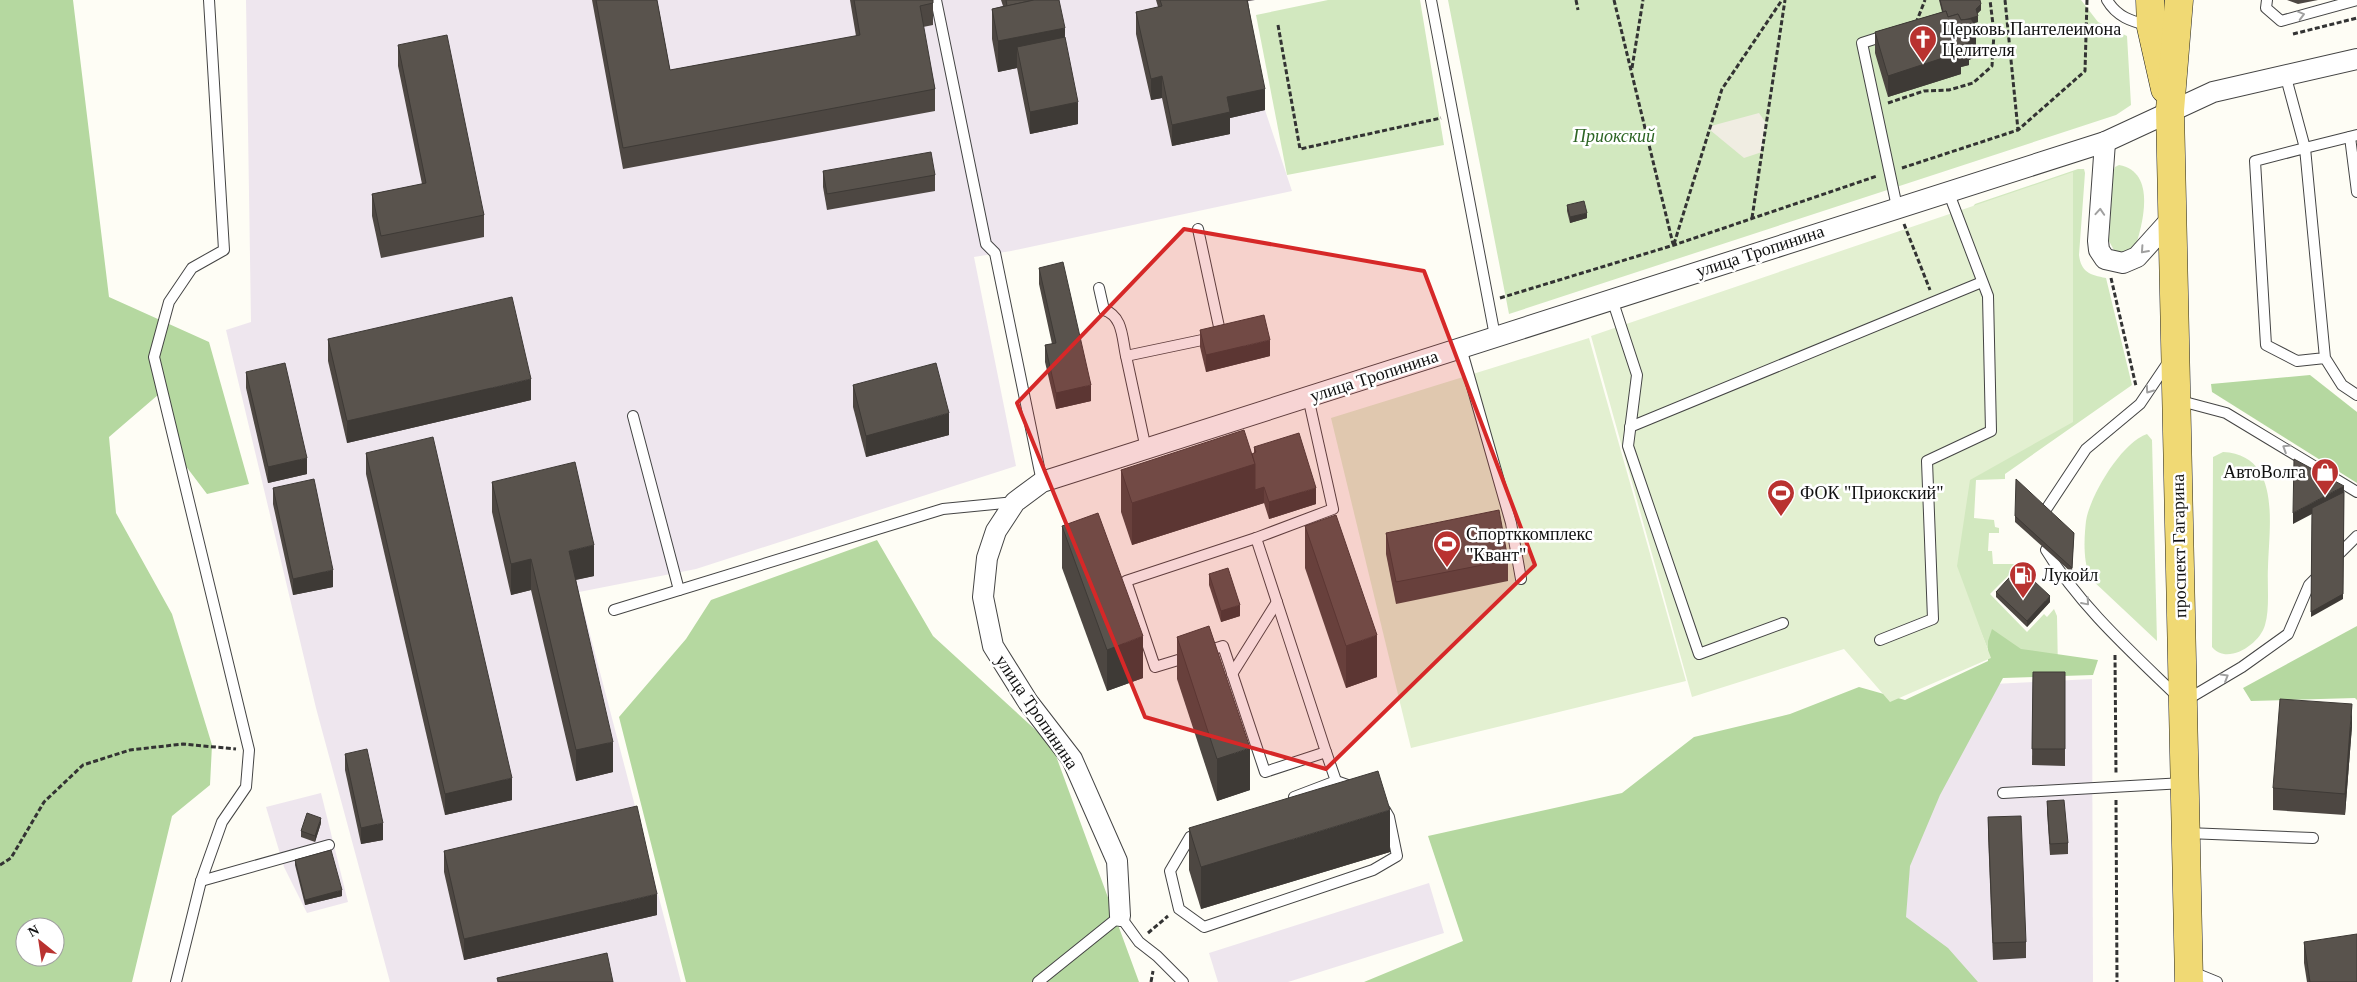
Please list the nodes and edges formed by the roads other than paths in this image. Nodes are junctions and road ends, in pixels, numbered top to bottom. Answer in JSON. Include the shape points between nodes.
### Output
{"nodes":[{"id":1,"x":209,"y":0,"type":"edge"},
{"id":2,"x":936,"y":0,"type":"edge"},
{"id":3,"x":1432,"y":0,"type":"edge"},
{"id":4,"x":2107,"y":0,"type":"edge"},
{"id":5,"x":2150,"y":0,"type":"edge"},
{"id":6,"x":2267,"y":0,"type":"edge"},
{"id":7,"x":2357,"y":0,"type":"edge"},
{"id":8,"x":2167,"y":19,"type":"edge"},
{"id":9,"x":1915,"y":26,"type":"edge"},
{"id":10,"x":2357,"y":59,"type":"edge"},
{"id":11,"x":2285,"y":74,"type":"junction"},
{"id":12,"x":2170,"y":110,"type":"junction"},
{"id":13,"x":2354,"y":136,"type":"edge"},
{"id":14,"x":2105,"y":142,"type":"junction"},
{"id":15,"x":2305,"y":148,"type":"junction"},
{"id":16,"x":1948,"y":191,"type":"junction"},
{"id":17,"x":2357,"y":192,"type":"edge"},
{"id":18,"x":1900,"y":215,"type":"junction"},
{"id":19,"x":2174,"y":217,"type":"junction"},
{"id":20,"x":1198,"y":229,"type":"dead end"},
{"id":21,"x":1982,"y":282,"type":"junction"},
{"id":22,"x":1099,"y":288,"type":"dead end"},
{"id":23,"x":1612,"y":299,"type":"junction"},
{"id":24,"x":1495,"y":336,"type":"junction"},
{"id":25,"x":1461,"y":348,"type":"junction"},
{"id":26,"x":2177,"y":350,"type":"junction"},
{"id":27,"x":1126,"y":356,"type":"junction"},
{"id":28,"x":2326,"y":358,"type":"junction"},
{"id":29,"x":2357,"y":394,"type":"edge"},
{"id":30,"x":1308,"y":397,"type":"junction"},
{"id":31,"x":2176,"y":399,"type":"junction"},
{"id":32,"x":633,"y":416,"type":"dead end"},
{"id":33,"x":1630,"y":427,"type":"junction"},
{"id":34,"x":1146,"y":449,"type":"junction"},
{"id":35,"x":1042,"y":482,"type":"junction"},
{"id":36,"x":2357,"y":492,"type":"edge"},
{"id":37,"x":1015,"y":502,"type":"junction"},
{"id":38,"x":2045,"y":511,"type":"edge"},
{"id":39,"x":2357,"y":536,"type":"edge"},
{"id":40,"x":1256,"y":538,"type":"junction"},
{"id":41,"x":2046,"y":550,"type":"edge"},
{"id":42,"x":1522,"y":579,"type":"dead end"},
{"id":43,"x":679,"y":590,"type":"junction"},
{"id":44,"x":1277,"y":602,"type":"junction"},
{"id":45,"x":614,"y":610,"type":"dead end"},
{"id":46,"x":1783,"y":623,"type":"dead end"},
{"id":47,"x":1880,"y":640,"type":"dead end"},
{"id":48,"x":1232,"y":674,"type":"junction"},
{"id":49,"x":2183,"y":702,"type":"junction"},
{"id":50,"x":1326,"y":752,"type":"junction"},
{"id":51,"x":1336,"y":781,"type":"junction"},
{"id":52,"x":2185,"y":783,"type":"junction"},
{"id":53,"x":1361,"y":790,"type":"edge"},
{"id":54,"x":2003,"y":793,"type":"dead end"},
{"id":55,"x":1281,"y":802,"type":"edge"},
{"id":56,"x":1381,"y":803,"type":"edge"},
{"id":57,"x":1208,"y":830,"type":"edge"},
{"id":58,"x":2186,"y":833,"type":"junction"},
{"id":59,"x":2313,"y":838,"type":"dead end"},
{"id":60,"x":328,"y":845,"type":"dead end"},
{"id":61,"x":201,"y":881,"type":"junction"},
{"id":62,"x":1120,"y":916,"type":"junction"},
{"id":63,"x":2188,"y":976,"type":"edge"},
{"id":64,"x":176,"y":982,"type":"edge"},
{"id":65,"x":1038,"y":982,"type":"edge"},
{"id":66,"x":1183,"y":982,"type":"edge"},
{"id":67,"x":2217,"y":982,"type":"edge"}],
"edges":[{"from":1,"to":61,"type":"lane","via":[[224,250],[192,268],[169,302],[154,357],[249,750],[246,787],[222,822]]},
{"from":2,"to":35,"type":"lane","via":[[986,244],[995,253]]},
{"from":3,"to":24,"type":"lane"},
{"from":4,"to":8,"type":"lane","via":[[2114,11],[2127,19]]},
{"from":5,"to":8,"type":"main road","name":"проспект Гагарина"},
{"from":6,"to":7,"type":"lane","one_way":true,"via":[[2266,8],[2281,21]]},
{"from":8,"to":12,"type":"main road","name":"проспект Гагарина"},
{"from":9,"to":18,"type":"lane","via":[[1862,43]]},
{"from":10,"to":11,"type":"street","name":"улица Тропинина"},
{"from":11,"to":12,"type":"street","name":"улица Тропинина","via":[[2212,92]]},
{"from":11,"to":15,"type":"lane"},
{"from":12,"to":14,"type":"street","name":"улица Тропинина"},
{"from":12,"to":19,"type":"main road","name":"проспект Гагарина"},
{"from":13,"to":15,"type":"lane"},
{"from":13,"to":17,"type":"lane"},
{"from":14,"to":16,"type":"street","name":"улица Тропинина"},
{"from":19,"to":14,"type":"street","one_way":true,"via":[[2137,257],[2123,263],[2105,259],[2098,241]]},
{"from":15,"to":28,"type":"lane"},
{"from":15,"to":28,"type":"lane","via":[[2255,161],[2266,345],[2297,361]]},
{"from":16,"to":18,"type":"street","name":"улица Тропинина"},
{"from":16,"to":21,"type":"lane"},
{"from":18,"to":23,"type":"street","name":"улица Тропинина"},
{"from":19,"to":26,"type":"main road","name":"проспект Гагарина"},
{"from":20,"to":27,"type":"lane","via":[[1221,336]]},
{"from":21,"to":33,"type":"lane"},
{"from":21,"to":47,"type":"lane","via":[[1988,296],[1991,430],[1927,461],[1933,619]]},
{"from":22,"to":27,"type":"lane","via":[[1104,310],[1119,320]]},
{"from":23,"to":24,"type":"street","name":"улица Тропинина"},
{"from":23,"to":33,"type":"lane","via":[[1637,375]]},
{"from":24,"to":25,"type":"street","name":"улица Тропинина"},
{"from":25,"to":30,"type":"street","name":"улица Тропинина"},
{"from":25,"to":42,"type":"lane","via":[[1511,523]]},
{"from":26,"to":31,"type":"main road","name":"проспект Гагарина"},
{"from":26,"to":38,"type":"lane","one_way":true,"via":[[2140,404],[2086,449]]},
{"from":27,"to":34,"type":"lane"},
{"from":28,"to":29,"type":"lane","via":[[2342,385]]},
{"from":30,"to":34,"type":"street","name":"улица Тропинина"},
{"from":30,"to":40,"type":"lane","via":[[1333,509]]},
{"from":36,"to":31,"type":"lane","one_way":true,"via":[[2226,413]]},
{"from":31,"to":49,"type":"main road","name":"проспект Гагарина"},
{"from":32,"to":43,"type":"lane"},
{"from":33,"to":46,"type":"lane","via":[[1628,446],[1700,654]]},
{"from":34,"to":35,"type":"street","name":"улица Тропинина"},
{"from":35,"to":37,"type":"street","name":"улица Тропинина"},
{"from":37,"to":43,"type":"lane","via":[[943,509]]},
{"from":37,"to":62,"type":"street","name":"улица Тропинина","via":[[996,531],[987,558],[983,597],[993,646],[1028,702],[1072,759],[1117,861]]},
{"from":49,"to":39,"type":"lane","one_way":true,"via":[[2242,667],[2288,634],[2309,585]]},
{"from":40,"to":44,"type":"lane"},
{"from":40,"to":48,"type":"lane","via":[[1126,581],[1155,668],[1222,646]]},
{"from":41,"to":49,"type":"lane","one_way":true,"via":[[2059,571],[2115,635]]},
{"from":43,"to":45,"type":"lane"},
{"from":44,"to":48,"type":"lane"},
{"from":44,"to":50,"type":"lane"},
{"from":48,"to":50,"type":"lane","via":[[1265,772]]},
{"from":49,"to":52,"type":"main road","name":"проспект Гагарина"},
{"from":50,"to":51,"type":"lane"},
{"from":51,"to":53,"type":"lane"},
{"from":51,"to":55,"type":"lane"},
{"from":52,"to":54,"type":"lane"},
{"from":52,"to":58,"type":"main road","name":"проспект Гагарина"},
{"from":56,"to":57,"type":"lane","via":[[1389,817],[1397,856],[1373,870],[1204,928],[1179,909],[1170,870],[1190,838]]},
{"from":58,"to":59,"type":"lane"},
{"from":58,"to":63,"type":"main road","name":"проспект Гагарина"},
{"from":60,"to":61,"type":"lane"},
{"from":61,"to":64,"type":"lane"},
{"from":62,"to":65,"type":"lane"},
{"from":62,"to":66,"type":"lane","via":[[1138,942]]},
{"from":63,"to":67,"type":"lane"}]}
